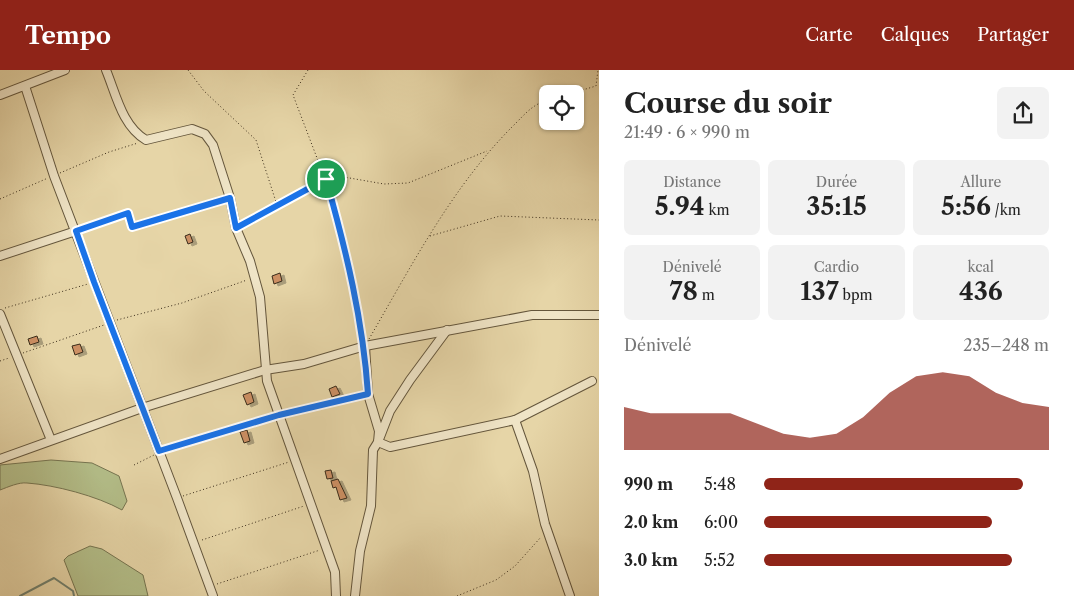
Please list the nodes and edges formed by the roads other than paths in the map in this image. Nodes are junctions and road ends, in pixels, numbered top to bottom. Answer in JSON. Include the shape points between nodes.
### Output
{"nodes":[{"id":1,"x":65,"y":70,"type":"edge"},
{"id":2,"x":106,"y":70,"type":"edge"},
{"id":3,"x":25,"y":86,"type":"junction"},
{"id":4,"x":0,"y":95,"type":"edge"},
{"id":5,"x":76,"y":231,"type":"junction"},
{"id":6,"x":0,"y":256,"type":"edge"},
{"id":7,"x":0,"y":314,"type":"edge"},
{"id":8,"x":599,"y":315,"type":"edge"},
{"id":9,"x":448,"y":330,"type":"junction"},
{"id":10,"x":365,"y":346,"type":"junction"},
{"id":11,"x":265,"y":370,"type":"junction"},
{"id":12,"x":592,"y":381,"type":"dead end"},
{"id":13,"x":142,"y":408,"type":"junction"},
{"id":14,"x":515,"y":420,"type":"junction"},
{"id":15,"x":51,"y":440,"type":"junction"},
{"id":16,"x":378,"y":442,"type":"junction"},
{"id":17,"x":0,"y":459,"type":"edge"},
{"id":18,"x":213,"y":596,"type":"edge"},
{"id":19,"x":336,"y":596,"type":"edge"},
{"id":20,"x":355,"y":596,"type":"edge"},
{"id":21,"x":570,"y":596,"type":"edge"}],
"edges":[{"from":1,"to":3,"type":"street"},
{"from":2,"to":11,"type":"street","via":[[128,124],[136,134],[146,140],[192,129],[205,134],[213,145],[236,228],[260,297]]},
{"from":3,"to":4,"type":"street"},
{"from":3,"to":5,"type":"street","via":[[54,176]]},
{"from":5,"to":6,"type":"street"},
{"from":5,"to":13,"type":"street"},
{"from":7,"to":15,"type":"street"},
{"from":8,"to":9,"type":"street","via":[[532,315]]},
{"from":9,"to":10,"type":"street"},
{"from":9,"to":16,"type":"street","via":[[390,411]]},
{"from":10,"to":11,"type":"street","via":[[304,364]]},
{"from":10,"to":16,"type":"street","via":[[368,394],[379,431]]},
{"from":11,"to":13,"type":"street"},
{"from":11,"to":19,"type":"street","via":[[335,572]]},
{"from":12,"to":14,"type":"street"},
{"from":13,"to":15,"type":"street"},
{"from":13,"to":18,"type":"street"},
{"from":14,"to":16,"type":"street","via":[[390,447]]},
{"from":14,"to":21,"type":"street"},
{"from":15,"to":17,"type":"street"},
{"from":16,"to":20,"type":"street","via":[[373,450],[371,506],[360,551]]}]}
